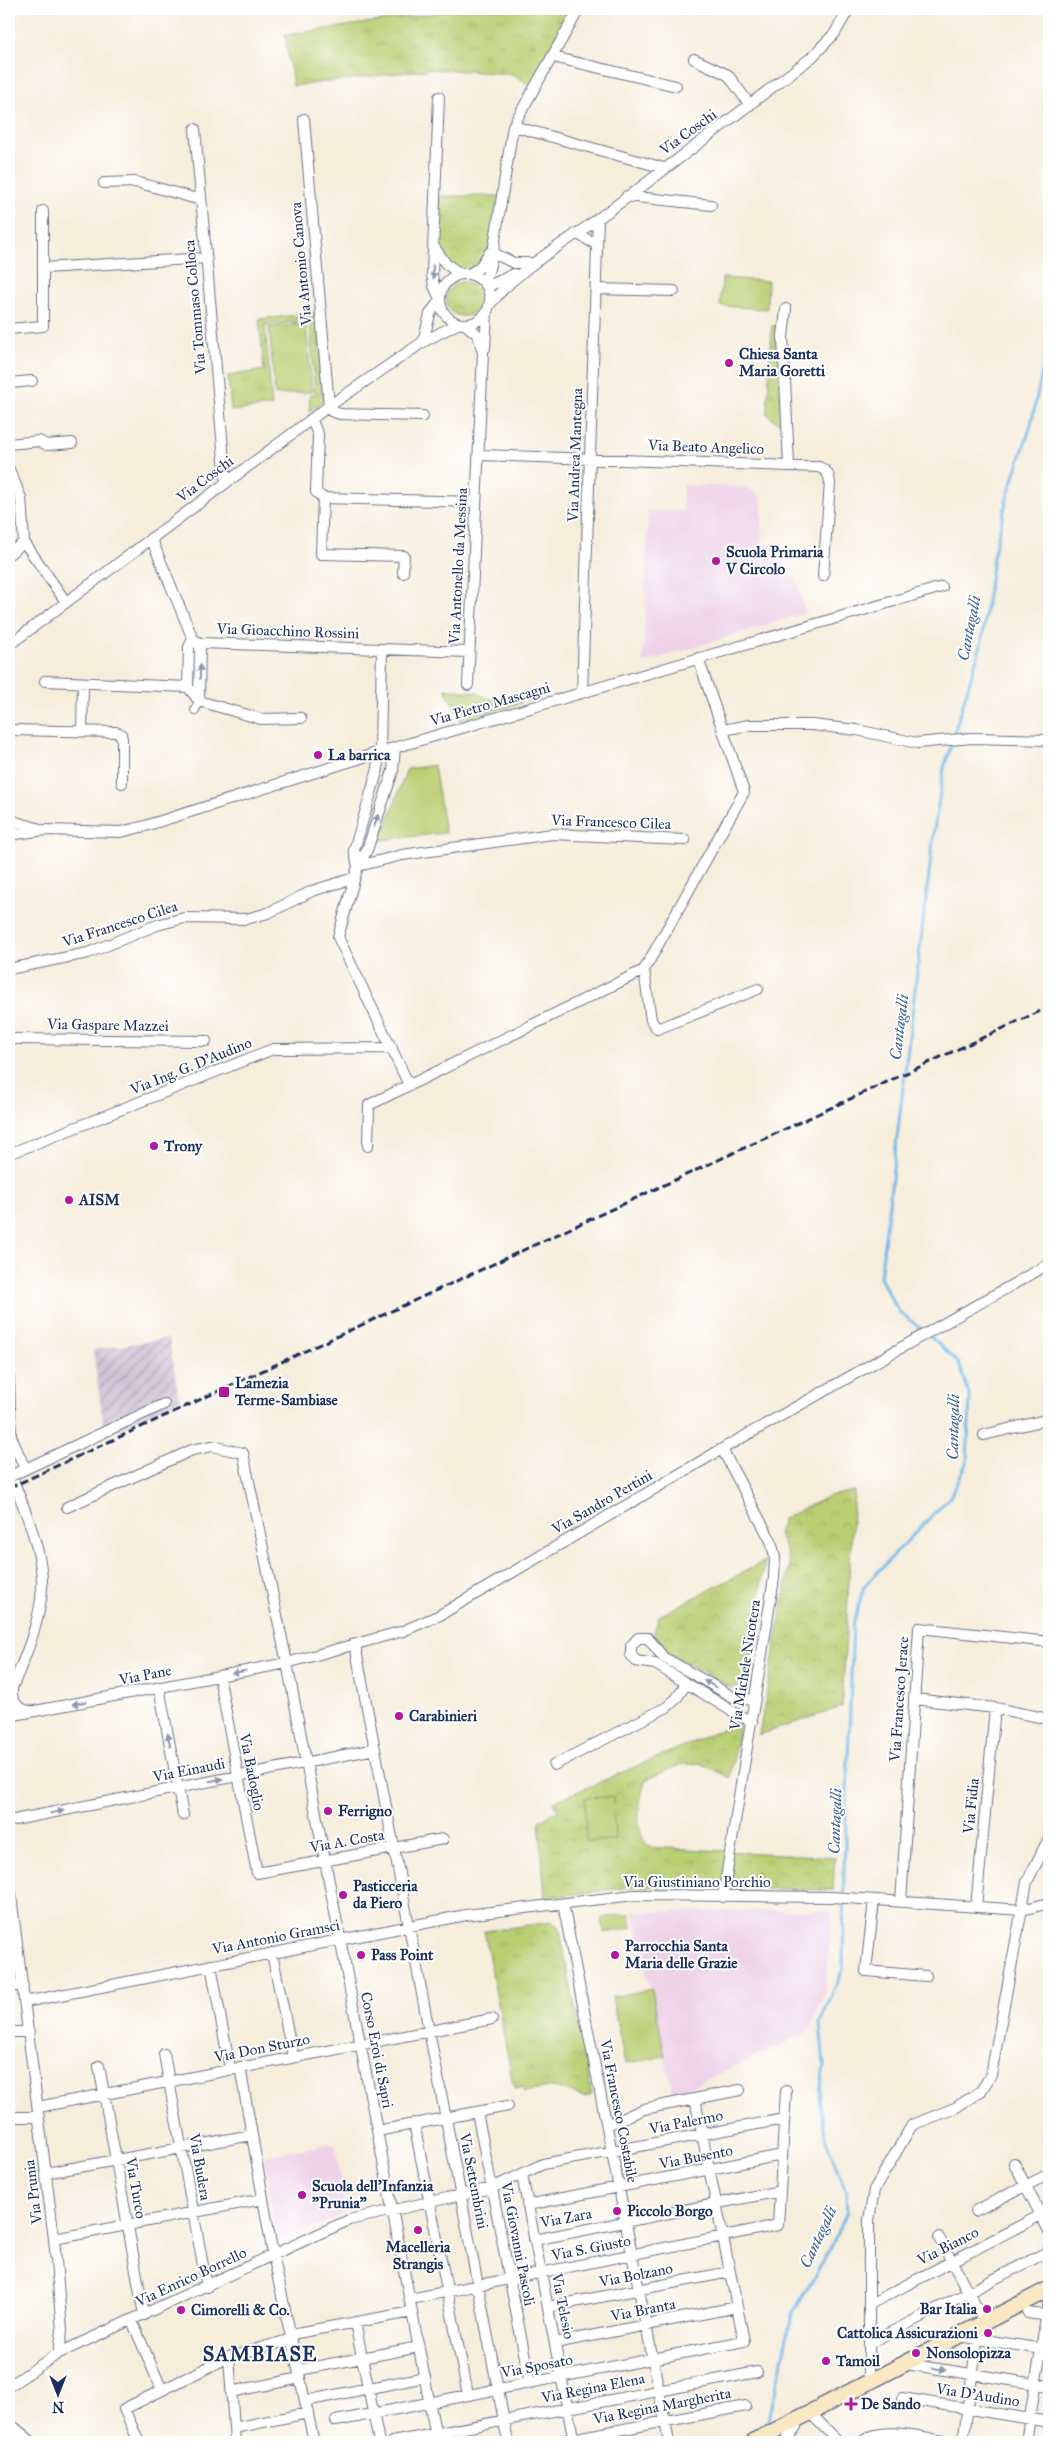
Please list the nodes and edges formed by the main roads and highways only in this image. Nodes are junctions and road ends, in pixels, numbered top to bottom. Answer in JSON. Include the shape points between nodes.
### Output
{"nodes":[{"id":1,"x":1049,"y":2289,"type":"edge"},
{"id":2,"x":753,"y":2442,"type":"edge"}],
"edges":[{"from":1,"to":2,"type":"main road","via":[[981,2329],[959,2336]]}]}
